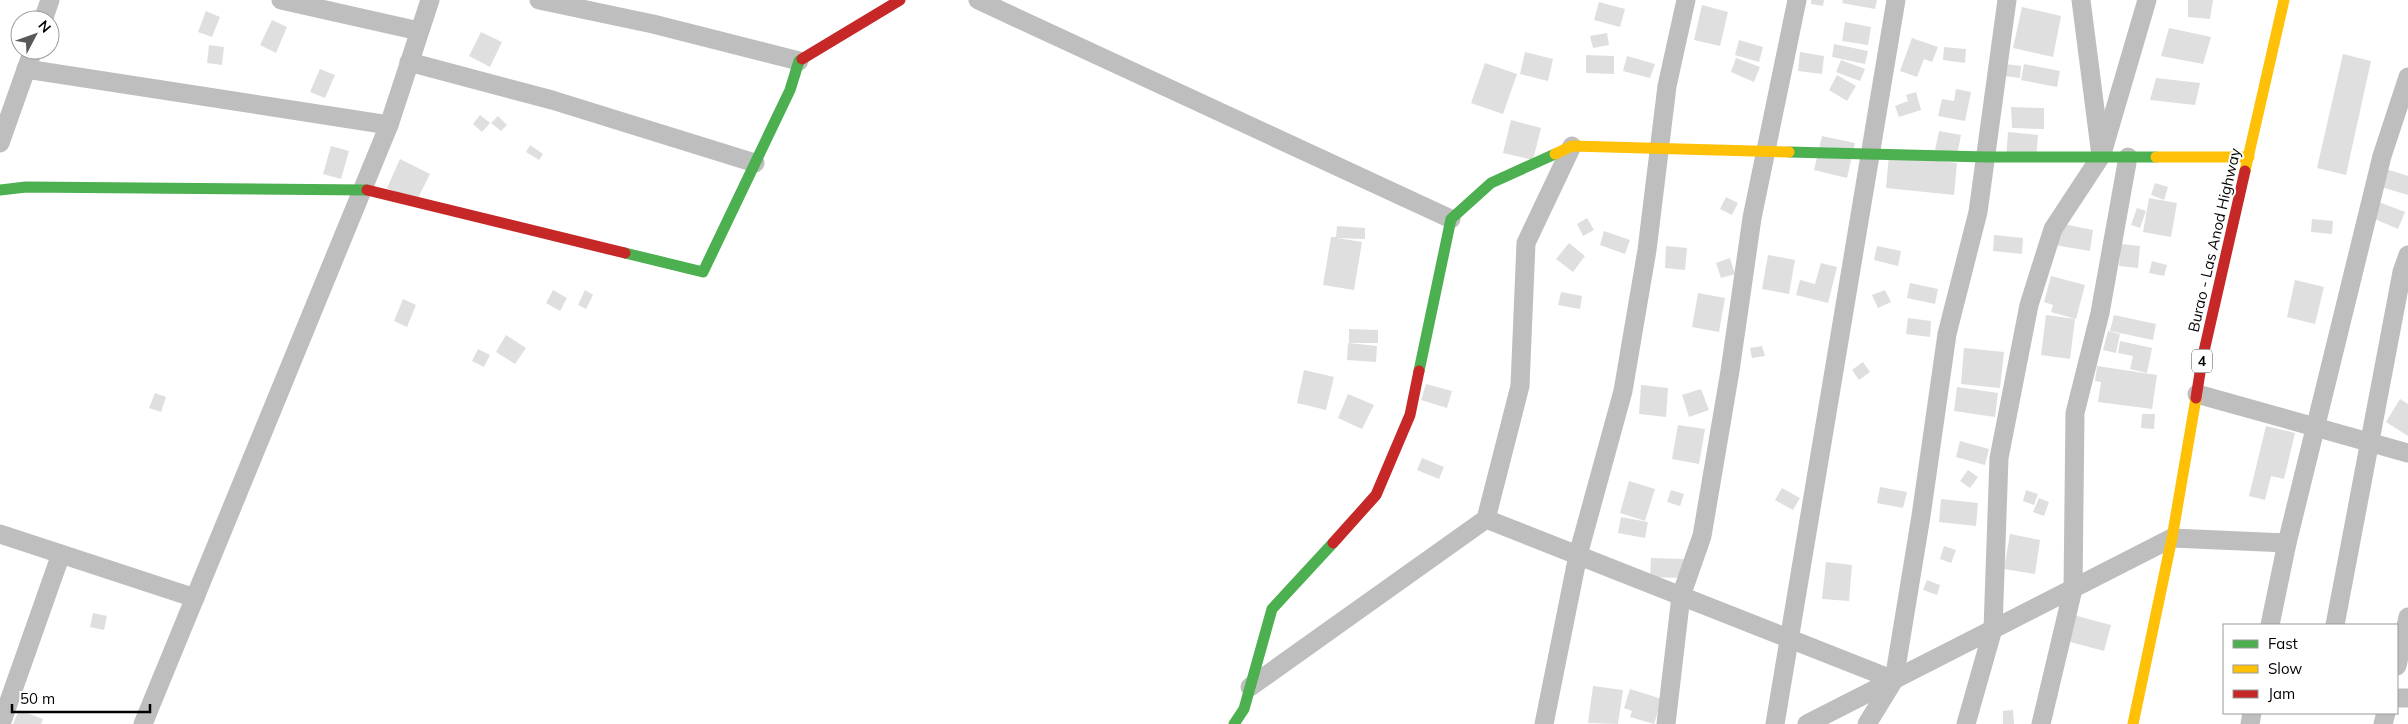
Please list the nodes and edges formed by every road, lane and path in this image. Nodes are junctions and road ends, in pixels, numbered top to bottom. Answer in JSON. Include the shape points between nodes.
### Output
{"nodes":[{"id":1,"x":281,"y":0,"type":"edge"},
{"id":2,"x":430,"y":0,"type":"edge"},
{"id":3,"x":539,"y":0,"type":"edge"},
{"id":4,"x":900,"y":0,"type":"edge"},
{"id":5,"x":978,"y":0,"type":"edge"},
{"id":6,"x":1686,"y":0,"type":"edge"},
{"id":7,"x":1797,"y":0,"type":"edge"},
{"id":8,"x":1896,"y":0,"type":"edge"},
{"id":9,"x":2007,"y":0,"type":"edge"},
{"id":10,"x":2081,"y":0,"type":"edge"},
{"id":11,"x":2147,"y":0,"type":"edge"},
{"id":12,"x":2284,"y":0,"type":"edge"},
{"id":13,"x":419,"y":32,"type":"junction"},
{"id":14,"x":29,"y":60,"type":"edge"},
{"id":15,"x":799,"y":61,"type":"junction"},
{"id":16,"x":409,"y":62,"type":"junction"},
{"id":17,"x":26,"y":69,"type":"junction"},
{"id":18,"x":2408,"y":77,"type":"edge"},
{"id":19,"x":389,"y":125,"type":"junction"},
{"id":20,"x":0,"y":143,"type":"edge"},
{"id":21,"x":1572,"y":146,"type":"junction"},
{"id":22,"x":1659,"y":148,"type":"junction"},
{"id":23,"x":1766,"y":151,"type":"junction"},
{"id":24,"x":1870,"y":154,"type":"junction"},
{"id":25,"x":2101,"y":156,"type":"junction"},
{"id":26,"x":1986,"y":157,"type":"junction"},
{"id":27,"x":2128,"y":157,"type":"junction"},
{"id":28,"x":2249,"y":157,"type":"junction"},
{"id":29,"x":755,"y":163,"type":"junction"},
{"id":30,"x":363,"y":189,"type":"junction"},
{"id":31,"x":0,"y":190,"type":"edge"},
{"id":32,"x":1451,"y":219,"type":"junction"},
{"id":33,"x":2408,"y":255,"type":"edge"},
{"id":34,"x":2197,"y":394,"type":"junction"},
{"id":35,"x":2316,"y":427,"type":"junction"},
{"id":36,"x":2369,"y":442,"type":"junction"},
{"id":37,"x":2408,"y":453,"type":"edge"},
{"id":38,"x":1486,"y":519,"type":"junction"},
{"id":39,"x":0,"y":534,"type":"edge"},
{"id":40,"x":2172,"y":538,"type":"junction"},
{"id":41,"x":2288,"y":543,"type":"junction"},
{"id":42,"x":61,"y":554,"type":"junction"},
{"id":43,"x":1578,"y":555,"type":"junction"},
{"id":44,"x":2072,"y":589,"type":"junction"},
{"id":45,"x":1681,"y":596,"type":"junction"},
{"id":46,"x":194,"y":598,"type":"junction"},
{"id":47,"x":2408,"y":617,"type":"edge"},
{"id":48,"x":2270,"y":624,"type":"edge"},
{"id":49,"x":2335,"y":624,"type":"edge"},
{"id":50,"x":1993,"y":629,"type":"junction"},
{"id":51,"x":1789,"y":638,"type":"junction"},
{"id":52,"x":2398,"y":662,"type":"edge"},
{"id":53,"x":1894,"y":680,"type":"junction"},
{"id":54,"x":1250,"y":687,"type":"junction"},
{"id":55,"x":1,"y":724,"type":"edge"},
{"id":56,"x":142,"y":724,"type":"edge"},
{"id":57,"x":1234,"y":724,"type":"edge"},
{"id":58,"x":1544,"y":724,"type":"edge"},
{"id":59,"x":1666,"y":724,"type":"edge"},
{"id":60,"x":1775,"y":724,"type":"edge"},
{"id":61,"x":1807,"y":724,"type":"edge"},
{"id":62,"x":1867,"y":724,"type":"edge"},
{"id":63,"x":1966,"y":724,"type":"edge"},
{"id":64,"x":2041,"y":724,"type":"edge"},
{"id":65,"x":2133,"y":724,"type":"edge"}],
"edges":[{"from":1,"to":13,"type":"street"},
{"from":2,"to":13,"type":"street"},
{"from":3,"to":15,"type":"street","via":[[653,24]]},
{"from":4,"to":15,"type":"main road"},
{"from":5,"to":32,"type":"street"},
{"from":6,"to":22,"type":"street","via":[[1667,86]]},
{"from":7,"to":23,"type":"street"},
{"from":8,"to":24,"type":"street"},
{"from":9,"to":26,"type":"street"},
{"from":10,"to":25,"type":"street"},
{"from":11,"to":25,"type":"street"},
{"from":12,"to":28,"type":"main road","name":"Burao - Las Anod Highway","number":"4"},
{"from":13,"to":16,"type":"street"},
{"from":14,"to":17,"type":"street"},
{"from":15,"to":29,"type":"main road","via":[[790,90]]},
{"from":16,"to":19,"type":"street"},
{"from":16,"to":29,"type":"street","via":[[552,100]]},
{"from":17,"to":19,"type":"street"},
{"from":17,"to":20,"type":"street"},
{"from":18,"to":35,"type":"street","via":[[2382,156]]},
{"from":19,"to":30,"type":"street"},
{"from":21,"to":22,"type":"main road"},
{"from":21,"to":32,"type":"main road","via":[[1491,183]]},
{"from":21,"to":38,"type":"street","via":[[1526,243],[1520,386]]},
{"from":22,"to":23,"type":"main road"},
{"from":22,"to":43,"type":"street","via":[[1623,391]]},
{"from":23,"to":24,"type":"main road"},
{"from":23,"to":45,"type":"street","via":[[1752,218],[1702,536]]},
{"from":24,"to":26,"type":"main road"},
{"from":24,"to":51,"type":"street"},
{"from":25,"to":26,"type":"main road"},
{"from":25,"to":27,"type":"main road"},
{"from":25,"to":50,"type":"street","via":[[2053,229],[2030,306],[1998,458]]},
{"from":26,"to":53,"type":"street","via":[[1978,212],[1947,334]]},
{"from":27,"to":28,"type":"main road"},
{"from":27,"to":44,"type":"street","via":[[2100,313],[2075,413]]},
{"from":28,"to":34,"type":"main road","name":"Burao - Las Anod Highway","number":"4"},
{"from":29,"to":30,"type":"main road","via":[[703,272]]},
{"from":30,"to":31,"type":"main road","via":[[26,187]]},
{"from":30,"to":46,"type":"street"},
{"from":32,"to":54,"type":"main road","via":[[1410,414],[1376,494],[1272,609]]},
{"from":33,"to":36,"type":"street"},
{"from":34,"to":35,"type":"street"},
{"from":34,"to":40,"type":"main road","name":"Burao - Las Anod Highway","number":"4"},
{"from":35,"to":36,"type":"street"},
{"from":35,"to":41,"type":"street"},
{"from":36,"to":37,"type":"street"},
{"from":36,"to":49,"type":"street"},
{"from":38,"to":43,"type":"street"},
{"from":38,"to":54,"type":"street"},
{"from":39,"to":42,"type":"street"},
{"from":40,"to":41,"type":"street"},
{"from":40,"to":44,"type":"street"},
{"from":40,"to":65,"type":"main road","name":"Burao - Las Anod Highway","number":"4"},
{"from":41,"to":48,"type":"street"},
{"from":42,"to":46,"type":"street"},
{"from":42,"to":55,"type":"street"},
{"from":43,"to":45,"type":"street"},
{"from":43,"to":58,"type":"street"},
{"from":44,"to":50,"type":"street"},
{"from":44,"to":64,"type":"street"},
{"from":45,"to":51,"type":"street"},
{"from":45,"to":59,"type":"street"},
{"from":46,"to":56,"type":"street"},
{"from":47,"to":52,"type":"street"},
{"from":50,"to":53,"type":"street"},
{"from":50,"to":63,"type":"street"},
{"from":51,"to":53,"type":"street"},
{"from":51,"to":60,"type":"street"},
{"from":53,"to":61,"type":"street"},
{"from":53,"to":62,"type":"street"},
{"from":54,"to":57,"type":"main road","via":[[1244,709]]}]}
